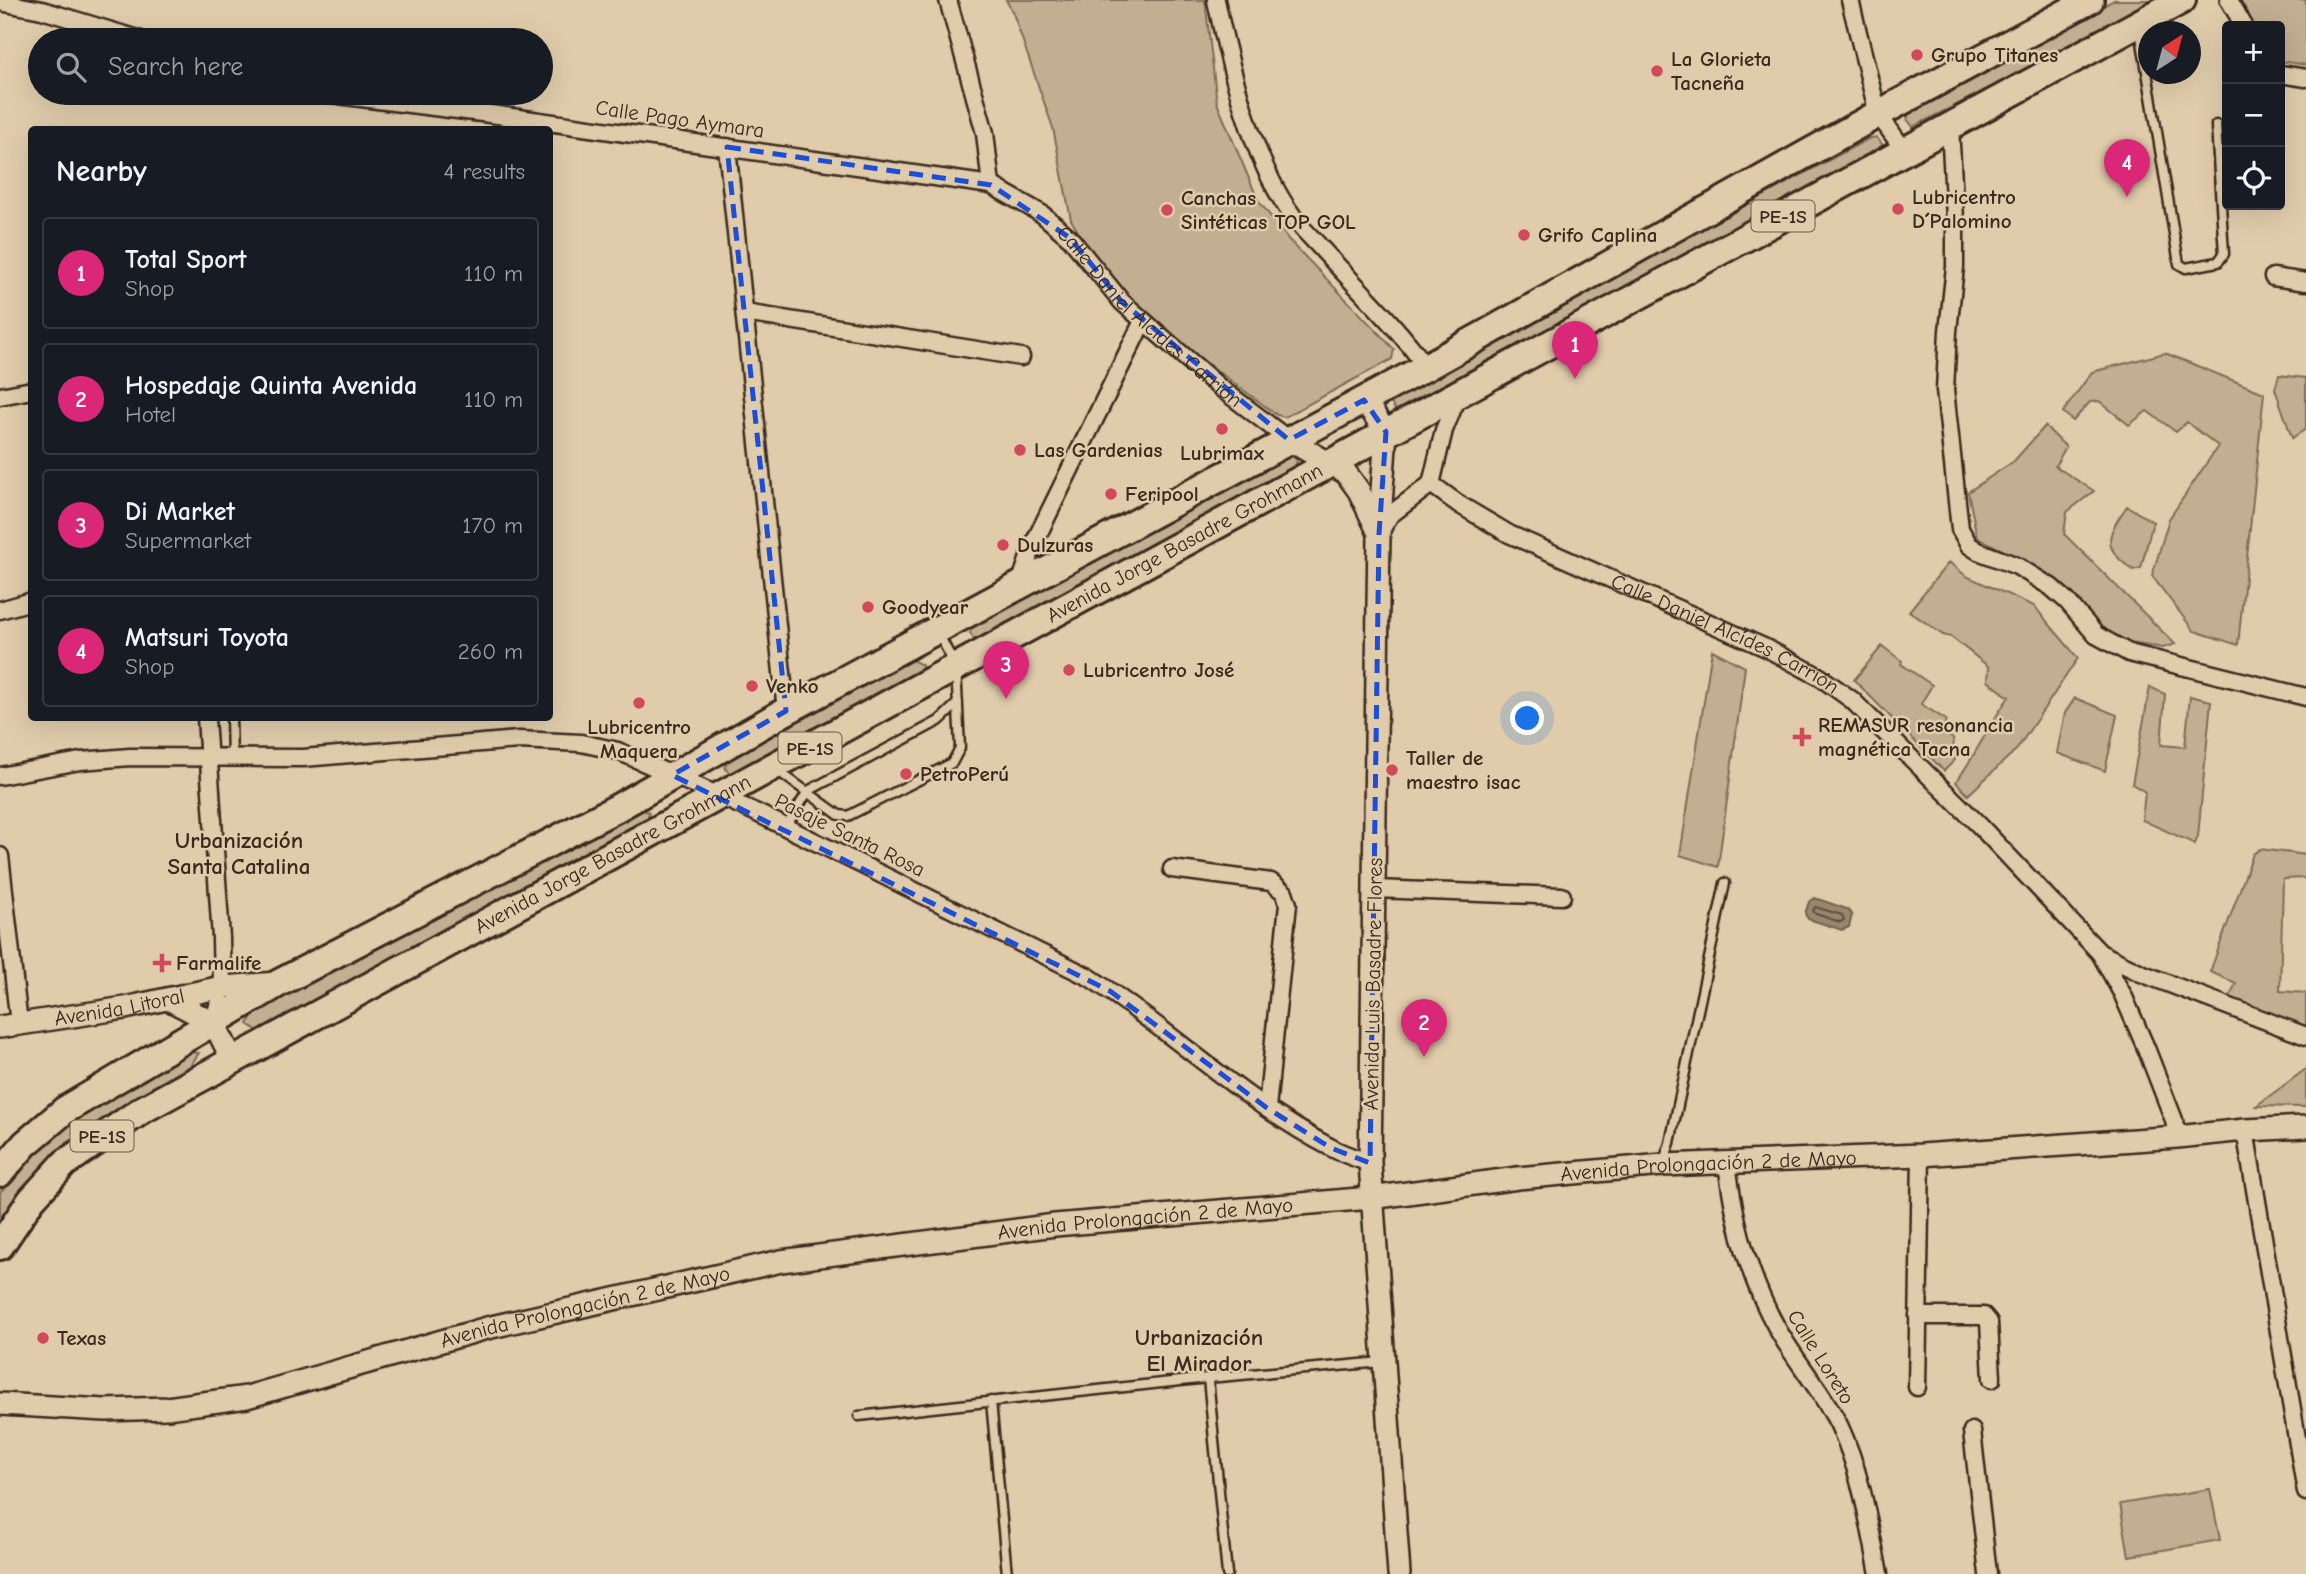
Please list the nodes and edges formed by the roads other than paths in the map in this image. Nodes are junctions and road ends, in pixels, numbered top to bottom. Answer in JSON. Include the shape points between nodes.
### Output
{"nodes":[{"id":1,"x":948,"y":0,"type":"edge"},
{"id":2,"x":1216,"y":0,"type":"edge"},
{"id":3,"x":1850,"y":0,"type":"edge"},
{"id":4,"x":2182,"y":0,"type":"edge"},
{"id":5,"x":2228,"y":0,"type":"edge"},
{"id":6,"x":0,"y":2,"type":"edge"},
{"id":7,"x":2082,"y":2,"type":"edge"},
{"id":8,"x":41,"y":5,"type":"edge"},
{"id":9,"x":2142,"y":21,"type":"edge"},
{"id":10,"x":2241,"y":21,"type":"edge"},
{"id":11,"x":2138,"y":23,"type":"edge"},
{"id":12,"x":107,"y":28,"type":"edge"},
{"id":13,"x":2285,"y":75,"type":"edge"},
{"id":14,"x":2306,"y":78,"type":"edge"},
{"id":15,"x":2148,"y":84,"type":"edge"},
{"id":16,"x":411,"y":105,"type":"edge"},
{"id":17,"x":1878,"y":114,"type":"junction"},
{"id":18,"x":1950,"y":125,"type":"junction"},
{"id":19,"x":2216,"y":125,"type":"dead end"},
{"id":20,"x":727,"y":147,"type":"junction"},
{"id":21,"x":1904,"y":150,"type":"junction"},
{"id":22,"x":991,"y":185,"type":"junction"},
{"id":23,"x":2273,"y":277,"type":"dead end"},
{"id":24,"x":2306,"y":282,"type":"edge"},
{"id":25,"x":744,"y":313,"type":"junction"},
{"id":26,"x":1143,"y":321,"type":"junction"},
{"id":27,"x":1021,"y":357,"type":"dead end"},
{"id":28,"x":1426,"y":367,"type":"junction"},
{"id":29,"x":28,"y":391,"type":"edge"},
{"id":30,"x":1460,"y":391,"type":"junction"},
{"id":31,"x":0,"y":396,"type":"edge"},
{"id":32,"x":1364,"y":400,"type":"junction"},
{"id":33,"x":1386,"y":432,"type":"junction"},
{"id":34,"x":1289,"y":440,"type":"junction"},
{"id":35,"x":1329,"y":462,"type":"junction"},
{"id":36,"x":1431,"y":484,"type":"junction"},
{"id":37,"x":1379,"y":534,"type":"junction"},
{"id":38,"x":1019,"y":587,"type":"junction"},
{"id":39,"x":28,"y":602,"type":"edge"},
{"id":40,"x":0,"y":610,"type":"edge"},
{"id":41,"x":937,"y":631,"type":"junction"},
{"id":42,"x":956,"y":667,"type":"junction"},
{"id":43,"x":2306,"y":696,"type":"edge"},
{"id":44,"x":958,"y":703,"type":"junction"},
{"id":45,"x":786,"y":711,"type":"junction"},
{"id":46,"x":206,"y":721,"type":"edge"},
{"id":47,"x":231,"y":721,"type":"edge"},
{"id":48,"x":208,"y":758,"type":"junction"},
{"id":49,"x":232,"y":758,"type":"junction"},
{"id":50,"x":774,"y":768,"type":"junction"},
{"id":51,"x":672,"y":775,"type":"junction"},
{"id":52,"x":0,"y":776,"type":"edge"},
{"id":53,"x":808,"y":791,"type":"junction"},
{"id":54,"x":720,"y":797,"type":"junction"},
{"id":55,"x":786,"y":827,"type":"junction"},
{"id":56,"x":0,"y":856,"type":"edge"},
{"id":57,"x":1172,"y":869,"type":"dead end"},
{"id":58,"x":1725,"y":883,"type":"dead end"},
{"id":59,"x":1374,"y":889,"type":"junction"},
{"id":60,"x":1562,"y":895,"type":"dead end"},
{"id":61,"x":2100,"y":953,"type":"junction"},
{"id":62,"x":279,"y":983,"type":"junction"},
{"id":63,"x":222,"y":987,"type":"junction"},
{"id":64,"x":167,"y":999,"type":"junction"},
{"id":65,"x":214,"y":1023,"type":"junction"},
{"id":66,"x":10,"y":1025,"type":"edge"},
{"id":67,"x":2306,"y":1036,"type":"edge"},
{"id":68,"x":233,"y":1061,"type":"junction"},
{"id":69,"x":1267,"y":1108,"type":"junction"},
{"id":70,"x":2306,"y":1127,"type":"edge"},
{"id":71,"x":2245,"y":1130,"type":"junction"},
{"id":72,"x":2177,"y":1137,"type":"junction"},
{"id":73,"x":1922,"y":1155,"type":"junction"},
{"id":74,"x":1370,"y":1163,"type":"junction"},
{"id":75,"x":1727,"y":1163,"type":"junction"},
{"id":76,"x":1663,"y":1165,"type":"junction"},
{"id":77,"x":0,"y":1173,"type":"edge"},
{"id":78,"x":1371,"y":1198,"type":"junction"},
{"id":79,"x":0,"y":1246,"type":"edge"},
{"id":80,"x":1918,"y":1315,"type":"junction"},
{"id":81,"x":1382,"y":1362,"type":"junction"},
{"id":82,"x":1208,"y":1378,"type":"junction"},
{"id":83,"x":1992,"y":1379,"type":"dead end"},
{"id":84,"x":1917,"y":1387,"type":"dead end"},
{"id":85,"x":991,"y":1401,"type":"junction"},
{"id":86,"x":0,"y":1404,"type":"edge"},
{"id":87,"x":859,"y":1416,"type":"dead end"},
{"id":88,"x":1972,"y":1431,"type":"dead end"},
{"id":89,"x":2306,"y":1492,"type":"edge"},
{"id":90,"x":1007,"y":1574,"type":"edge"},
{"id":91,"x":1227,"y":1574,"type":"edge"},
{"id":92,"x":1399,"y":1574,"type":"edge"},
{"id":93,"x":1879,"y":1574,"type":"edge"},
{"id":94,"x":1988,"y":1574,"type":"edge"}],
"edges":[{"from":1,"to":22,"type":"street","via":[[985,133]]},
{"from":2,"to":28,"type":"street","via":[[1253,136],[1274,187],[1293,217],[1405,338]]},
{"from":3,"to":17,"type":"street"},
{"from":4,"to":9,"type":"highway","name":"Avenida Jorge Basadre Grohmann","number":"PE-1S"},
{"from":5,"to":10,"type":"street"},
{"from":6,"to":8,"type":"street"},
{"from":7,"to":17,"type":"highway","name":"Avenida Jorge Basadre Grohmann","number":"PE-1S"},
{"from":8,"to":12,"type":"street"},
{"from":11,"to":18,"type":"highway","name":"Avenida Jorge Basadre Grohmann","number":"PE-1S"},
{"from":13,"to":14,"type":"street"},
{"from":15,"to":19,"type":"lane","via":[[2179,264],[2186,268],[2218,262],[2224,254]]},
{"from":16,"to":20,"type":"street","name":"Calle Pago Aymara"},
{"from":17,"to":21,"type":"street"},
{"from":17,"to":28,"type":"highway","name":"Avenida Jorge Basadre Grohmann","number":"PE-1S"},
{"from":18,"to":21,"type":"highway","name":"Avenida Jorge Basadre Grohmann","number":"PE-1S"},
{"from":18,"to":43,"type":"street","via":[[1955,267],[1945,390],[1960,529],[1969,545],[2034,575],[2067,601],[2096,635],[2129,653]]},
{"from":20,"to":22,"type":"street","name":"Calle Pago Aymara"},
{"from":20,"to":25,"type":"street"},
{"from":21,"to":30,"type":"highway","name":"Avenida Jorge Basadre Grohmann","number":"PE-1S"},
{"from":22,"to":26,"type":"street","name":"Calle Daniel Alcídes Carrión","via":[[1042,214],[1070,238]]},
{"from":23,"to":24,"type":"street"},
{"from":25,"to":27,"type":"street"},
{"from":25,"to":45,"type":"street"},
{"from":26,"to":34,"type":"street","name":"Calle Daniel Alcídes Carrión"},
{"from":26,"to":38,"type":"street","via":[[1033,545]]},
{"from":28,"to":32,"type":"highway","name":"Avenida Jorge Basadre Grohmann","number":"PE-1S"},
{"from":29,"to":31,"type":"street"},
{"from":30,"to":33,"type":"highway","name":"Avenida Jorge Basadre Grohmann","number":"PE-1S"},
{"from":30,"to":36,"type":"street","via":[[1444,430]]},
{"from":32,"to":33,"type":"street"},
{"from":32,"to":34,"type":"highway","name":"Avenida Jorge Basadre Grohmann","number":"PE-1S"},
{"from":33,"to":35,"type":"highway","name":"Avenida Jorge Basadre Grohmann","number":"PE-1S"},
{"from":33,"to":37,"type":"street","name":"Avenida Luis Basadre Flores"},
{"from":34,"to":35,"type":"street","name":"Calle Daniel Alcídes Carrión"},
{"from":34,"to":38,"type":"highway","name":"Avenida Jorge Basadre Grohmann","number":"PE-1S"},
{"from":35,"to":37,"type":"street","name":"Calle Daniel Alcídes Carrión","via":[[1346,472]]},
{"from":35,"to":42,"type":"highway","name":"Avenida Jorge Basadre Grohmann","number":"PE-1S"},
{"from":36,"to":37,"type":"street","via":[[1390,515]]},
{"from":36,"to":61,"type":"street","name":"Calle Daniel Alcídes Carrión","via":[[1509,534],[1821,677],[1852,699],[1903,748]]},
{"from":37,"to":59,"type":"street","name":"Avenida Luis Basadre Flores"},
{"from":38,"to":41,"type":"highway","name":"Avenida Jorge Basadre Grohmann","number":"PE-1S"},
{"from":39,"to":40,"type":"street"},
{"from":41,"to":42,"type":"lane"},
{"from":41,"to":45,"type":"highway","name":"Avenida Jorge Basadre Grohmann","number":"PE-1S"},
{"from":42,"to":44,"type":"lane"},
{"from":42,"to":50,"type":"highway","name":"Avenida Jorge Basadre Grohmann","number":"PE-1S"},
{"from":44,"to":53,"type":"lane","via":[[939,721]]},
{"from":44,"to":53,"type":"lane","via":[[960,748],[952,763],[848,816],[839,815]]},
{"from":45,"to":51,"type":"highway","name":"Avenida Jorge Basadre Grohmann","number":"PE-1S"},
{"from":46,"to":48,"type":"street"},
{"from":47,"to":49,"type":"lane"},
{"from":48,"to":49,"type":"street","name":"Pasaje Santa Rosa"},
{"from":48,"to":52,"type":"street","name":"Pasaje Santa Rosa","via":[[80,761]]},
{"from":48,"to":63,"type":"street"},
{"from":49,"to":51,"type":"street","name":"Pasaje Santa Rosa","via":[[303,758],[519,740],[581,743],[618,751]]},
{"from":50,"to":53,"type":"lane"},
{"from":50,"to":54,"type":"highway","name":"Avenida Jorge Basadre Grohmann","number":"PE-1S"},
{"from":51,"to":54,"type":"street","name":"Pasaje Santa Rosa"},
{"from":51,"to":62,"type":"highway","name":"Avenida Jorge Basadre Grohmann","number":"PE-1S"},
{"from":53,"to":55,"type":"lane"},
{"from":54,"to":55,"type":"street","name":"Pasaje Santa Rosa"},
{"from":54,"to":68,"type":"highway","name":"Avenida Jorge Basadre Grohmann","number":"PE-1S"},
{"from":55,"to":69,"type":"street","name":"Pasaje Santa Rosa","via":[[1088,977]]},
{"from":56,"to":66,"type":"street"},
{"from":57,"to":69,"type":"street","via":[[1271,882],[1284,892],[1288,904]]},
{"from":58,"to":76,"type":"lane"},
{"from":59,"to":60,"type":"street"},
{"from":59,"to":74,"type":"street","name":"Avenida Luis Basadre Flores"},
{"from":61,"to":67,"type":"street","name":"Calle Daniel Alcídes Carrión"},
{"from":61,"to":72,"type":"street","name":"Calle Daniel Alcídes Carrión","via":[[2146,1048]]},
{"from":62,"to":63,"type":"street","name":"Avenida Litoral"},
{"from":62,"to":65,"type":"highway","name":"Avenida Jorge Basadre Grohmann","number":"PE-1S"},
{"from":63,"to":64,"type":"street","name":"Avenida Litoral"},
{"from":63,"to":65,"type":"street"},
{"from":64,"to":65,"type":"street"},
{"from":64,"to":66,"type":"street","name":"Avenida Litoral"},
{"from":65,"to":68,"type":"street"},
{"from":65,"to":77,"type":"highway","name":"Avenida Jorge Basadre Grohmann","number":"PE-1S","via":[[65,1110]]},
{"from":68,"to":79,"type":"highway","name":"Avenida Jorge Basadre Grohmann","number":"PE-1S","via":[[142,1110],[65,1163],[31,1200]]},
{"from":69,"to":74,"type":"street","name":"Pasaje Santa Rosa","via":[[1331,1148]]},
{"from":70,"to":71,"type":"street","name":"Avenida Prolongación 2 de Mayo"},
{"from":71,"to":72,"type":"street","name":"Avenida Prolongación 2 de Mayo"},
{"from":71,"to":89,"type":"street"},
{"from":72,"to":73,"type":"street","name":"Avenida Prolongación 2 de Mayo"},
{"from":73,"to":75,"type":"street","name":"Avenida Prolongación 2 de Mayo"},
{"from":73,"to":80,"type":"street"},
{"from":74,"to":78,"type":"street","name":"Avenida Luis Basadre Flores"},
{"from":75,"to":76,"type":"street","name":"Avenida Prolongación 2 de Mayo"},
{"from":75,"to":93,"type":"street","name":"Calle Loreto","via":[[1744,1248],[1765,1305],[1826,1401],[1860,1478]]},
{"from":76,"to":78,"type":"street","name":"Avenida Prolongación 2 de Mayo"},
{"from":78,"to":81,"type":"street","name":"Avenida Luis Basadre Flores"},
{"from":78,"to":86,"type":"street","name":"Avenida Prolongación 2 de Mayo","via":[[1055,1225],[781,1261],[487,1328],[247,1397],[105,1410]]},
{"from":80,"to":83,"type":"street","via":[[1984,1316],[1989,1322]]},
{"from":80,"to":84,"type":"street"},
{"from":81,"to":82,"type":"lane"},
{"from":81,"to":92,"type":"street","name":"Avenida Luis Basadre Flores"},
{"from":82,"to":85,"type":"lane"},
{"from":82,"to":91,"type":"lane"},
{"from":85,"to":87,"type":"lane"},
{"from":85,"to":90,"type":"lane"},
{"from":88,"to":94,"type":"street"}]}
